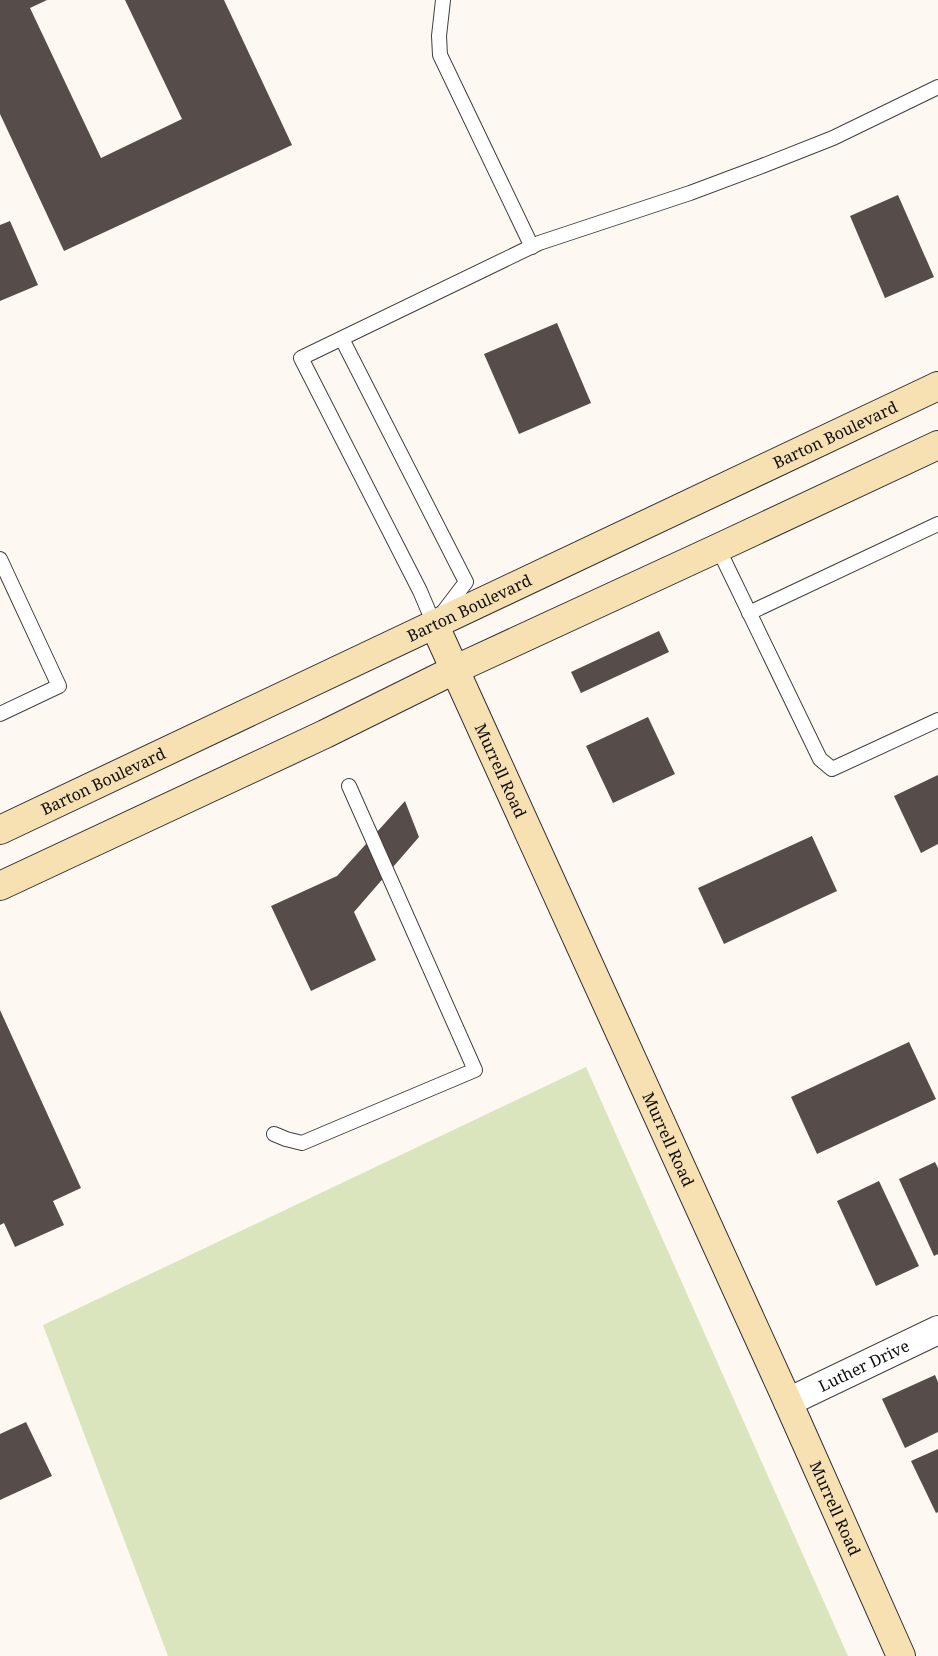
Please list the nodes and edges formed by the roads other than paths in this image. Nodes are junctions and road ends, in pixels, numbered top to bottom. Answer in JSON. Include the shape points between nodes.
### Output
{"nodes":[{"id":1,"x":443,"y":0,"type":"edge"},
{"id":2,"x":938,"y":88,"type":"edge"},
{"id":3,"x":532,"y":247,"type":"junction"},
{"id":4,"x":342,"y":339,"type":"junction"},
{"id":5,"x":938,"y":386,"type":"edge"},
{"id":6,"x":938,"y":445,"type":"edge"},
{"id":7,"x":938,"y":524,"type":"edge"},
{"id":8,"x":718,"y":548,"type":"junction"},
{"id":9,"x":0,"y":559,"type":"edge"},
{"id":10,"x":749,"y":613,"type":"junction"},
{"id":11,"x":434,"y":624,"type":"junction"},
{"id":12,"x":456,"y":669,"type":"junction"},
{"id":13,"x":0,"y":714,"type":"edge"},
{"id":14,"x":938,"y":720,"type":"edge"},
{"id":15,"x":349,"y":786,"type":"dead end"},
{"id":16,"x":88,"y":788,"type":"junction"},
{"id":17,"x":0,"y":830,"type":"edge"},
{"id":18,"x":0,"y":844,"type":"edge"},
{"id":19,"x":0,"y":886,"type":"edge"},
{"id":20,"x":274,"y":1134,"type":"dead end"},
{"id":21,"x":938,"y":1330,"type":"edge"},
{"id":22,"x":788,"y":1402,"type":"junction"},
{"id":23,"x":901,"y":1656,"type":"edge"}],
"edges":[{"from":1,"to":3,"type":"lane","via":[[440,56]]},
{"from":2,"to":3,"type":"lane","via":[[833,138],[708,186]]},
{"from":3,"to":4,"type":"lane"},
{"from":4,"to":11,"type":"lane","via":[[466,582]]},
{"from":4,"to":11,"type":"lane","via":[[301,358]]},
{"from":5,"to":11,"type":"main road","name":"Barton Boulevard"},
{"from":6,"to":8,"type":"main road"},
{"from":7,"to":10,"type":"lane"},
{"from":8,"to":10,"type":"lane"},
{"from":8,"to":12,"type":"main road"},
{"from":9,"to":13,"type":"lane","via":[[59,686]]},
{"from":10,"to":14,"type":"lane","via":[[820,759],[832,769]]},
{"from":11,"to":12,"type":"main road","name":"Murrell Road"},
{"from":11,"to":16,"type":"main road","name":"Barton Boulevard"},
{"from":12,"to":19,"type":"main road"},
{"from":12,"to":22,"type":"main road","name":"Murrell Road"},
{"from":15,"to":20,"type":"lane","via":[[475,1070],[302,1143]]},
{"from":16,"to":17,"type":"main road","name":"Barton Boulevard"},
{"from":16,"to":18,"type":"main road"},
{"from":21,"to":22,"type":"street","name":"Luther Drive"},
{"from":22,"to":23,"type":"main road","name":"Murrell Road"}]}
